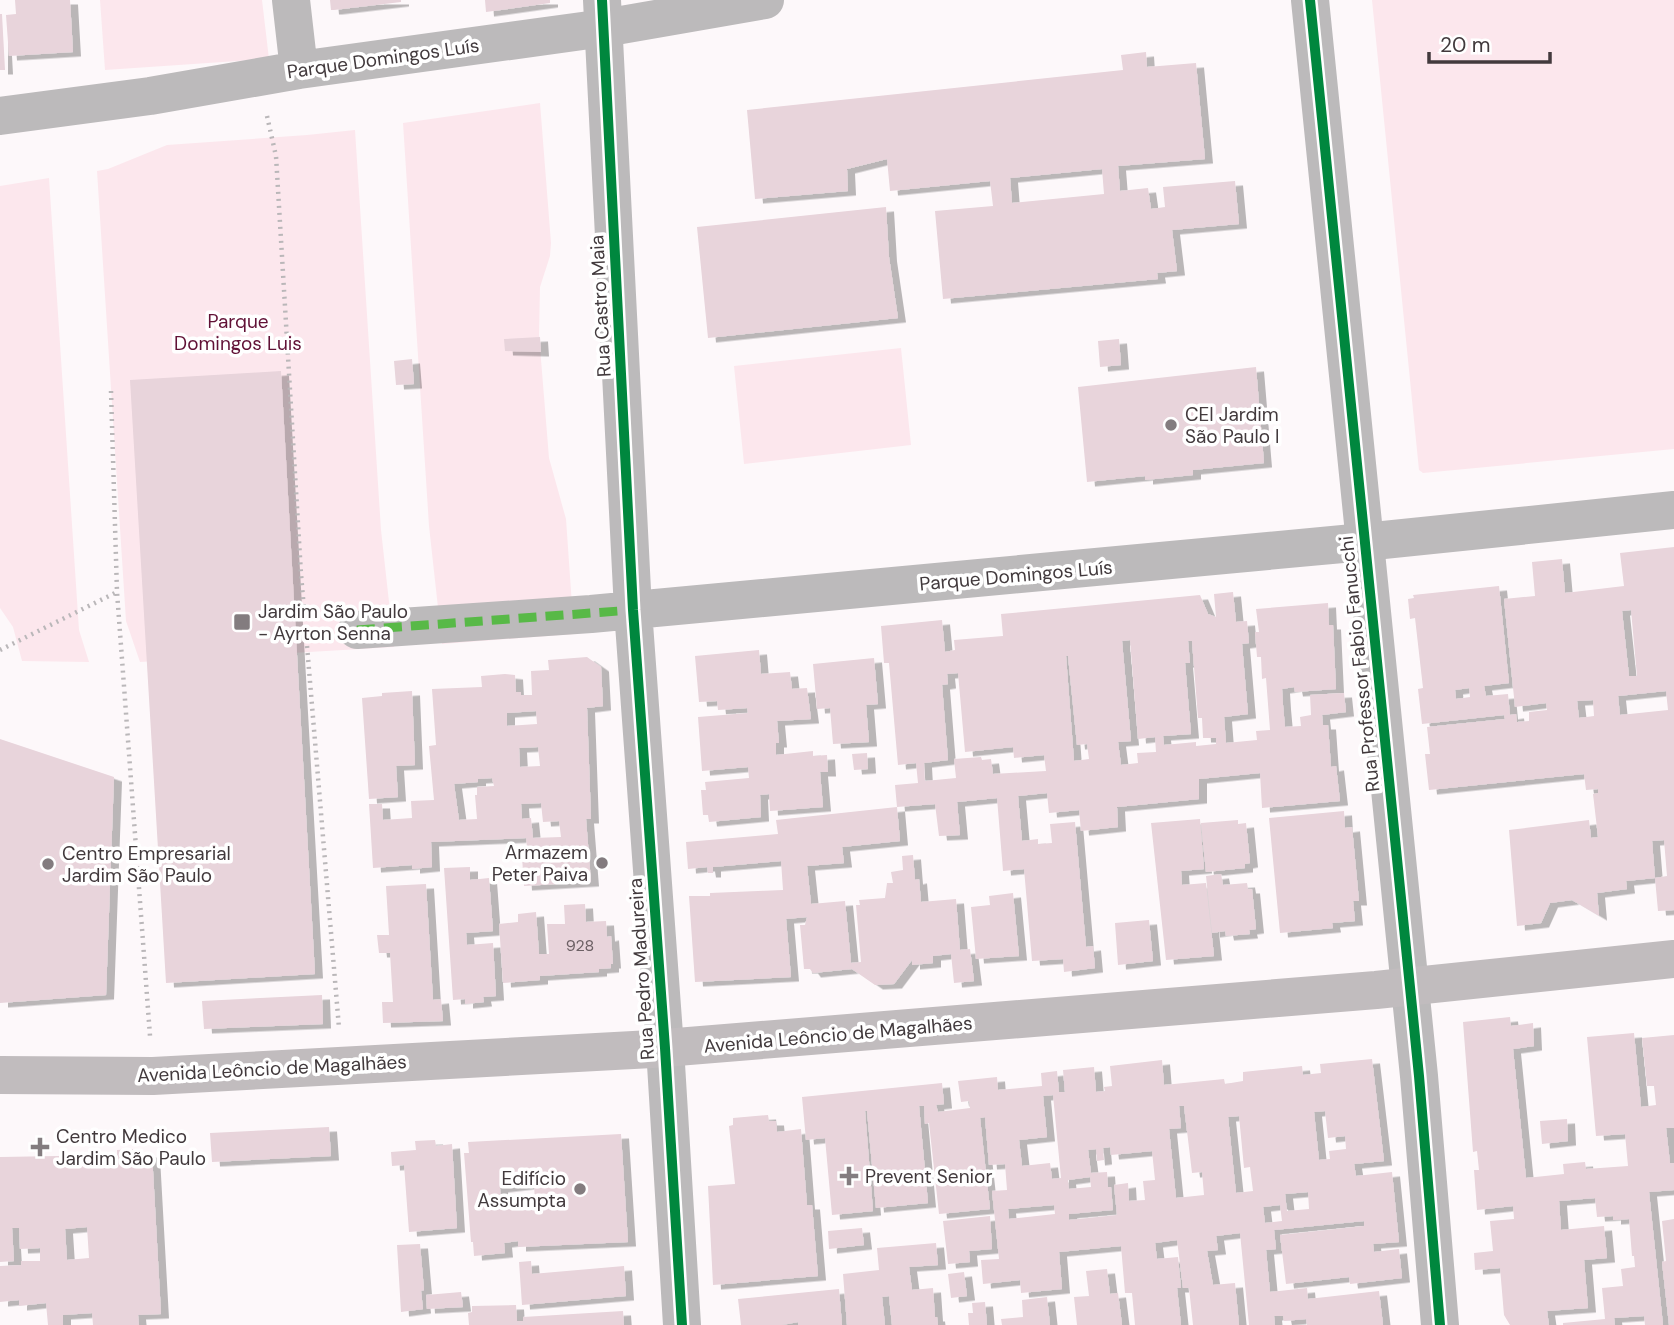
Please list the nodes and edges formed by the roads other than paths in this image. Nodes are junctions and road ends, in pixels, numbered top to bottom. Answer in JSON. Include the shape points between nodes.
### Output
{"nodes":[{"id":1,"x":291,"y":0,"type":"edge"},
{"id":2,"x":765,"y":0,"type":"edge"},
{"id":3,"x":1310,"y":0,"type":"edge"},
{"id":4,"x":603,"y":14,"type":"edge"},
{"id":5,"x":299,"y":70,"type":"junction"},
{"id":6,"x":0,"y":117,"type":"edge"},
{"id":7,"x":1674,"y":510,"type":"edge"},
{"id":8,"x":1364,"y":542,"type":"junction"},
{"id":9,"x":633,"y":610,"type":"junction"},
{"id":10,"x":358,"y":630,"type":"dead end"},
{"id":11,"x":1674,"y":959,"type":"edge"},
{"id":12,"x":1409,"y":987,"type":"junction"},
{"id":13,"x":665,"y":1048,"type":"junction"},
{"id":14,"x":0,"y":1075,"type":"edge"},
{"id":15,"x":681,"y":1325,"type":"edge"},
{"id":16,"x":1440,"y":1325,"type":"edge"}],
"edges":[{"from":1,"to":5,"type":"street"},
{"from":2,"to":4,"type":"street","name":"Parque Domingos Luís"},
{"from":3,"to":8,"type":"street","name":"Rua Professor Fabio Fanucchi"},
{"from":4,"to":5,"type":"street","name":"Parque Domingos Luís"},
{"from":4,"to":9,"type":"street","name":"Rua Castro Maia"},
{"from":5,"to":6,"type":"street","name":"Parque Domingos Luís"},
{"from":7,"to":8,"type":"street","name":"Parque Domingos Luís"},
{"from":8,"to":9,"type":"street","name":"Parque Domingos Luís"},
{"from":8,"to":12,"type":"street","name":"Rua Professor Fabio Fanucchi"},
{"from":9,"to":10,"type":"street","name":"Parque Domingos Luís"},
{"from":9,"to":13,"type":"street","name":"Rua Pedro Madureira"},
{"from":11,"to":12,"type":"main road","name":"Avenida Leôncio de Magalhães"},
{"from":12,"to":13,"type":"main road","name":"Avenida Leôncio de Magalhães"},
{"from":12,"to":16,"type":"street","name":"Rua Professor Fabio Fanucchi"},
{"from":13,"to":14,"type":"main road","name":"Avenida Leôncio de Magalhães","via":[[152,1076]]},
{"from":13,"to":15,"type":"street","name":"Rua Pedro Madureira"}]}
